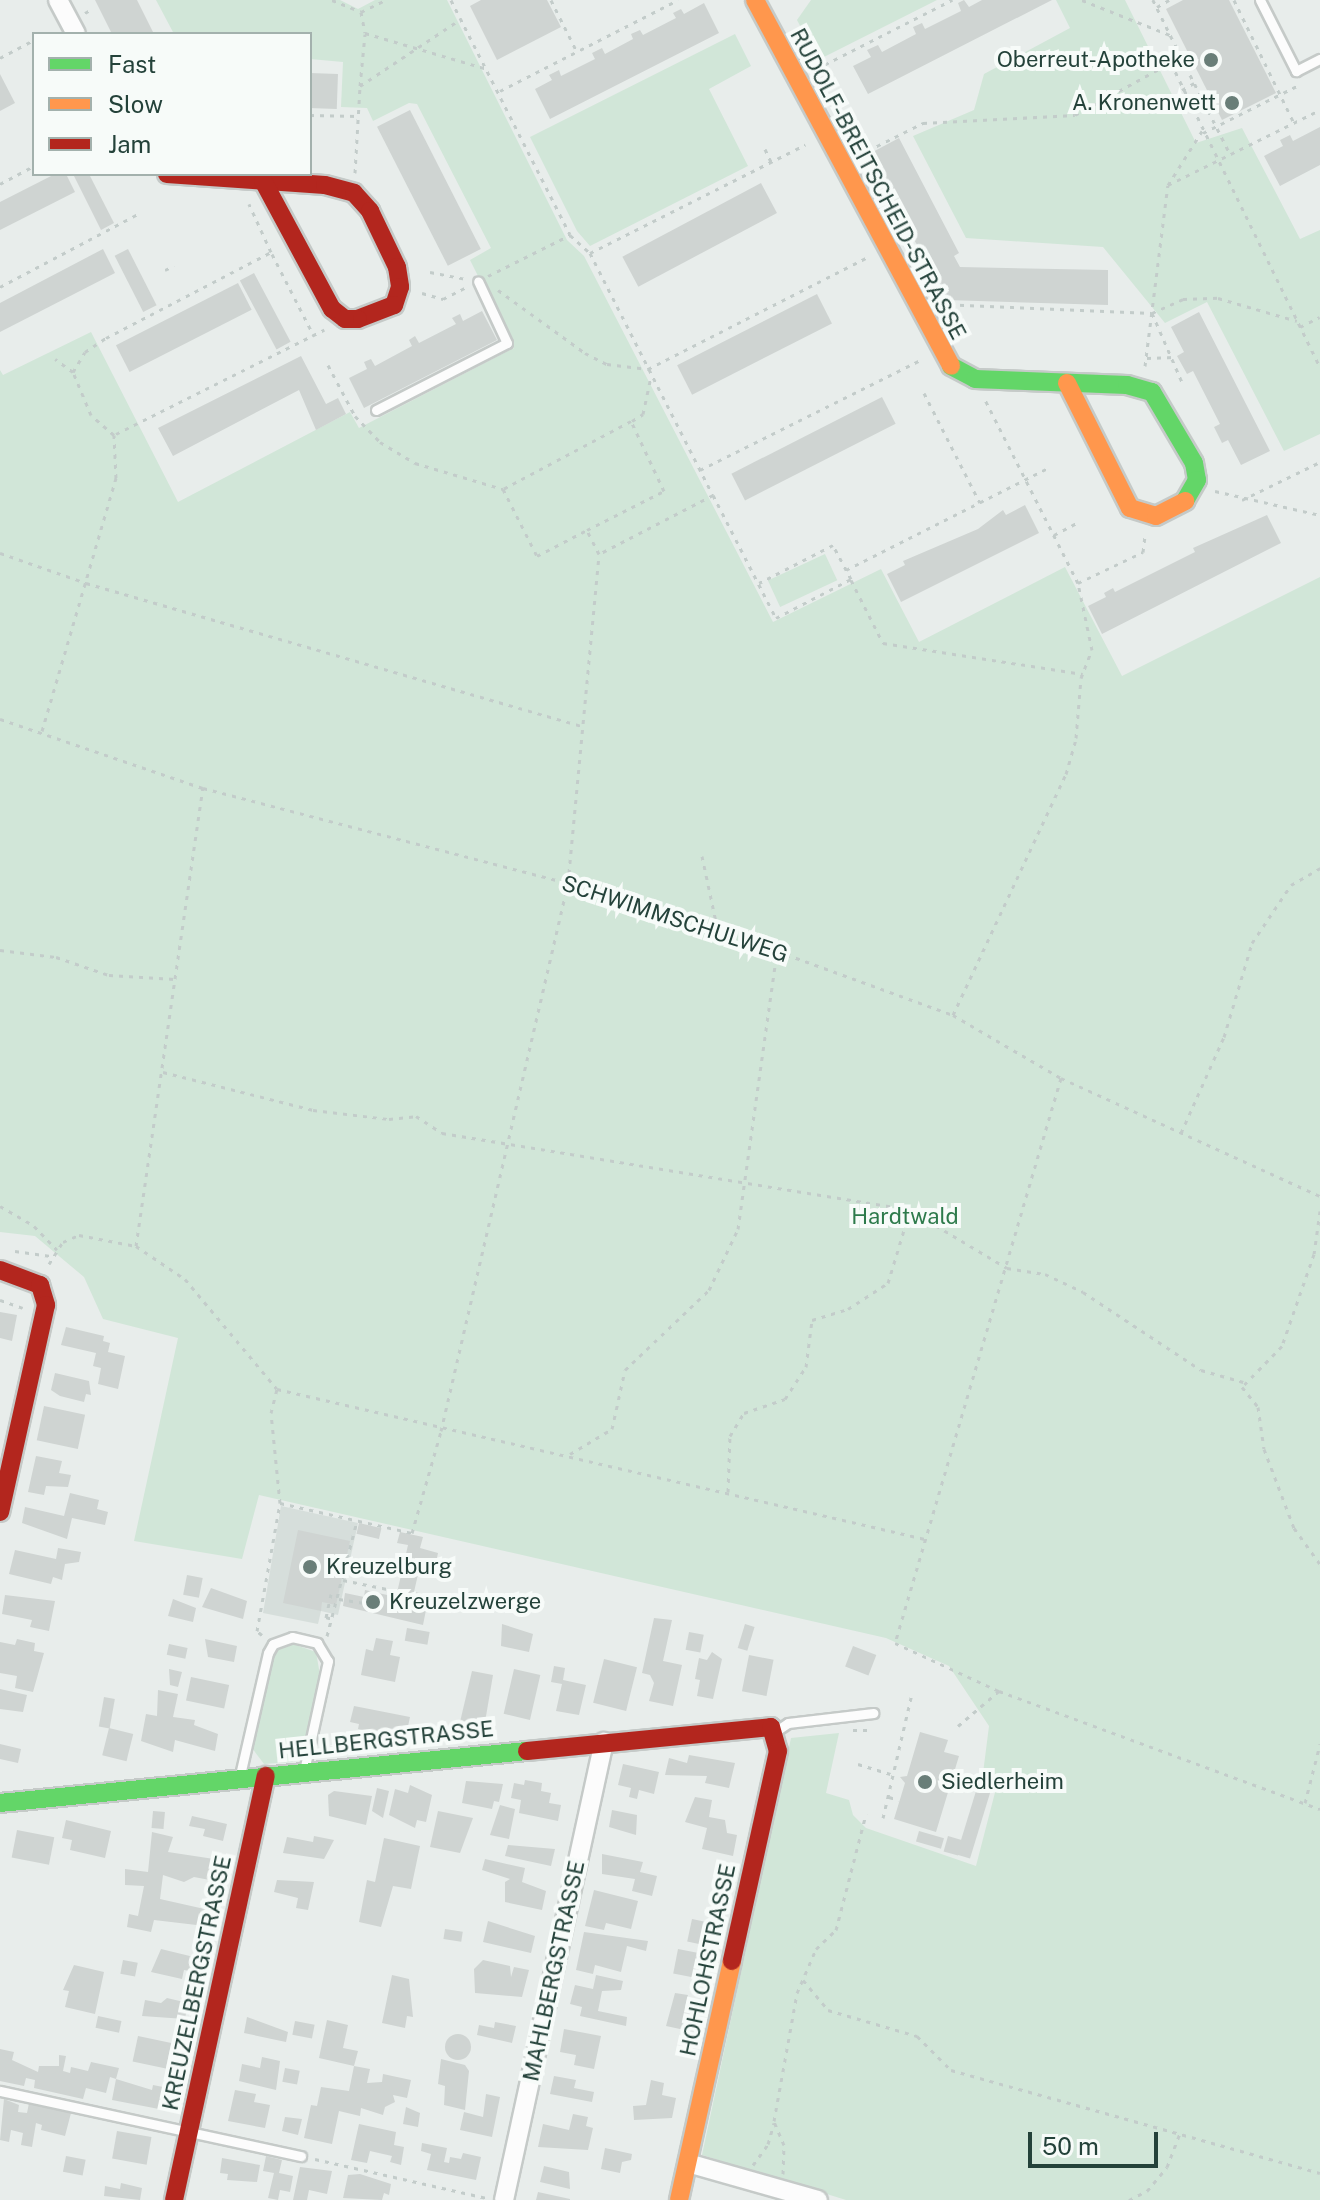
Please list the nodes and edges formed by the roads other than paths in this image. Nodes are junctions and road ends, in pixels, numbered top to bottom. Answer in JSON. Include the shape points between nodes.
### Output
{"nodes":[{"id":1,"x":58,"y":0,"type":"edge"},
{"id":2,"x":755,"y":0,"type":"edge"},
{"id":3,"x":1260,"y":0,"type":"edge"},
{"id":4,"x":75,"y":32,"type":"edge"},
{"id":5,"x":1320,"y":59,"type":"edge"},
{"id":6,"x":203,"y":176,"type":"edge"},
{"id":7,"x":257,"y":179,"type":"edge"},
{"id":8,"x":478,"y":281,"type":"road end"},
{"id":9,"x":1067,"y":383,"type":"junction"},
{"id":10,"x":376,"y":410,"type":"dead end"},
{"id":11,"x":0,"y":1270,"type":"edge"},
{"id":12,"x":0,"y":1512,"type":"edge"},
{"id":13,"x":873,"y":1713,"type":"dead end"},
{"id":14,"x":776,"y":1731,"type":"junction"},
{"id":15,"x":604,"y":1742,"type":"junction"},
{"id":16,"x":304,"y":1771,"type":"junction"},
{"id":17,"x":266,"y":1776,"type":"junction"},
{"id":18,"x":239,"y":1778,"type":"junction"},
{"id":19,"x":0,"y":1803,"type":"edge"},
{"id":20,"x":0,"y":2091,"type":"edge"},
{"id":21,"x":189,"y":2131,"type":"junction"},
{"id":22,"x":301,"y":2156,"type":"road end"},
{"id":23,"x":688,"y":2163,"type":"junction"},
{"id":24,"x":174,"y":2200,"type":"edge"},
{"id":25,"x":501,"y":2200,"type":"edge"},
{"id":26,"x":679,"y":2200,"type":"edge"},
{"id":27,"x":818,"y":2200,"type":"edge"}],
"edges":[{"from":1,"to":4,"type":"street"},
{"from":2,"to":9,"type":"street","name":"RUDOLF-BREITSCHEID-STRASSE","via":[[937,353],[952,369],[975,379]]},
{"from":3,"to":5,"type":"lane","via":[[1296,71]]},
{"from":6,"to":7,"type":"street"},
{"from":7,"to":7,"type":"street","via":[[322,297],[345,319],[372,317],[394,305],[400,287],[397,267],[354,193]]},
{"from":8,"to":10,"type":"lane","via":[[507,343]]},
{"from":9,"to":9,"type":"street","name":"RUDOLF-BREITSCHEID-STRASSE","via":[[1141,387],[1168,411],[1194,463],[1195,485],[1185,501],[1146,517],[1124,500]]},
{"from":11,"to":12,"type":"street","via":[[43,1282],[46,1305]]},
{"from":13,"to":14,"type":"lane","via":[[788,1723]]},
{"from":14,"to":15,"type":"street","name":"HELLBERGSTRASSE","via":[[758,1726]]},
{"from":14,"to":23,"type":"street","name":"HOHLOHSTRASSE","via":[[778,1751]]},
{"from":15,"to":16,"type":"street","name":"HELLBERGSTRASSE"},
{"from":15,"to":25,"type":"street","name":"MAHLBERGSTRASSE"},
{"from":16,"to":17,"type":"street","name":"HELLBERGSTRASSE"},
{"from":16,"to":18,"type":"lane","via":[[328,1673],[319,1645],[292,1637],[273,1644]]},
{"from":17,"to":18,"type":"street","name":"HELLBERGSTRASSE"},
{"from":17,"to":21,"type":"street","name":"KREUZELBERGSTRASSE"},
{"from":18,"to":19,"type":"street","name":"HELLBERGSTRASSE"},
{"from":20,"to":21,"type":"lane"},
{"from":21,"to":22,"type":"lane"},
{"from":21,"to":24,"type":"street","name":"KREUZELBERGSTRASSE"},
{"from":23,"to":26,"type":"street","name":"HOHLOHSTRASSE"},
{"from":23,"to":27,"type":"street"}]}
